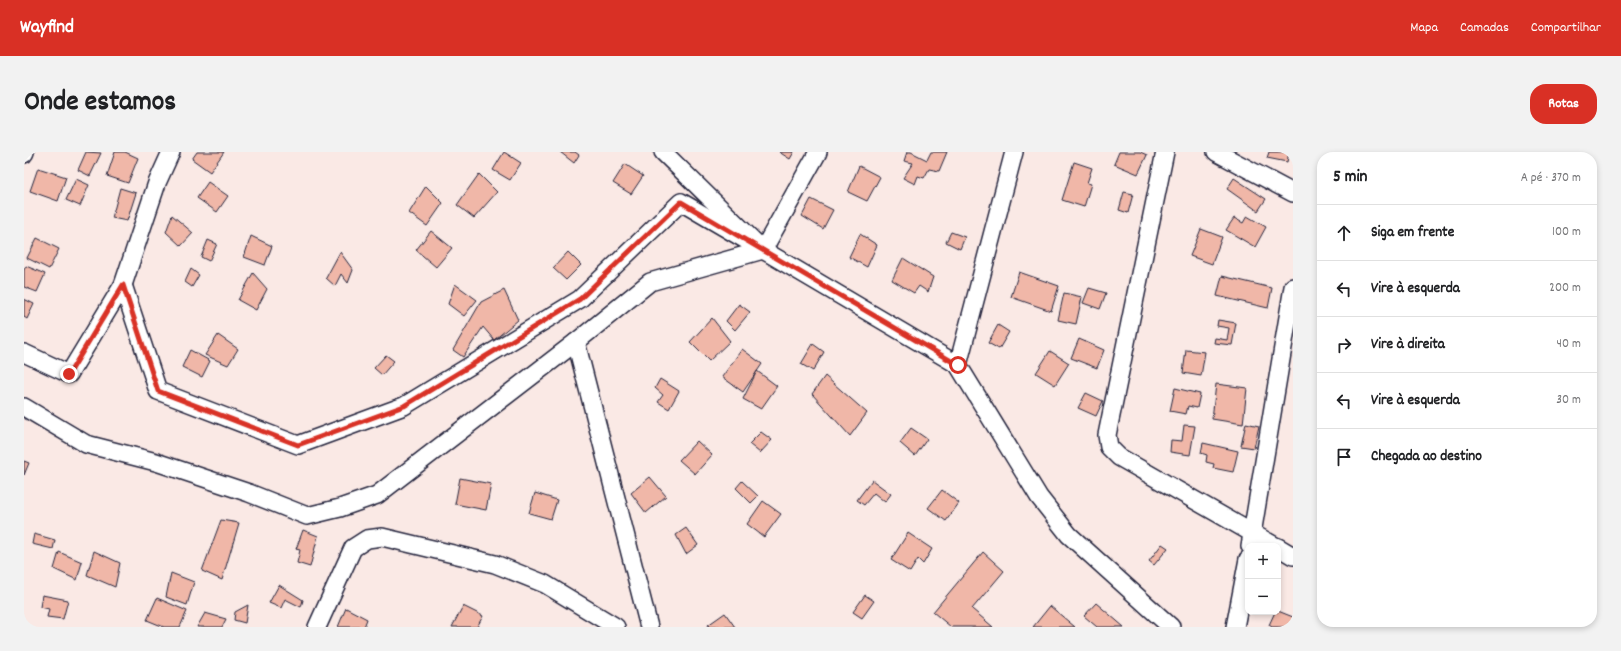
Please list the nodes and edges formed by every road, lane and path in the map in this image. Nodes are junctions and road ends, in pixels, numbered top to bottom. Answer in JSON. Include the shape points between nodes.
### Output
{"nodes":[{"id":1,"x":171,"y":152,"type":"edge"},
{"id":2,"x":663,"y":152,"type":"edge"},
{"id":3,"x":818,"y":152,"type":"edge"},
{"id":4,"x":1014,"y":152,"type":"edge"},
{"id":5,"x":1166,"y":152,"type":"edge"},
{"id":6,"x":1216,"y":152,"type":"edge"},
{"id":7,"x":1293,"y":193,"type":"edge"},
{"id":8,"x":763,"y":250,"type":"junction"},
{"id":9,"x":123,"y":285,"type":"junction"},
{"id":10,"x":1293,"y":287,"type":"edge"},
{"id":11,"x":576,"y":342,"type":"junction"},
{"id":12,"x":24,"y":353,"type":"edge"},
{"id":13,"x":958,"y":365,"type":"junction"},
{"id":14,"x":24,"y":407,"type":"edge"},
{"id":15,"x":1252,"y":540,"type":"edge"},
{"id":16,"x":1263,"y":543,"type":"edge"},
{"id":17,"x":1281,"y":549,"type":"edge"},
{"id":18,"x":1293,"y":556,"type":"edge"},
{"id":19,"x":1245,"y":575,"type":"edge"},
{"id":20,"x":317,"y":627,"type":"edge"},
{"id":21,"x":616,"y":627,"type":"edge"},
{"id":22,"x":649,"y":627,"type":"edge"},
{"id":23,"x":1172,"y":627,"type":"edge"},
{"id":24,"x":1235,"y":627,"type":"edge"}],
"edges":[{"from":1,"to":9,"type":"street","via":[[157,183]]},
{"from":2,"to":8,"type":"street"},
{"from":3,"to":8,"type":"street"},
{"from":4,"to":13,"type":"street"},
{"from":5,"to":15,"type":"street","via":[[1107,435],[1109,447],[1119,457]]},
{"from":6,"to":7,"type":"street"},
{"from":8,"to":9,"type":"street","via":[[681,202],[580,299],[404,406],[298,445],[158,391]]},
{"from":8,"to":11,"type":"street","via":[[650,282]]},
{"from":8,"to":13,"type":"street"},
{"from":9,"to":12,"type":"street","via":[[69,374]]},
{"from":10,"to":15,"type":"street"},
{"from":11,"to":14,"type":"street","via":[[377,495],[307,516],[249,493],[156,462],[86,444]]},
{"from":11,"to":22,"type":"street"},
{"from":13,"to":23,"type":"street","via":[[1039,497],[1069,535]]},
{"from":15,"to":16,"type":"street"},
{"from":17,"to":18,"type":"street"},
{"from":19,"to":24,"type":"street"},
{"from":20,"to":21,"type":"street","via":[[353,548],[367,539],[382,537],[495,564],[545,584]]}]}
